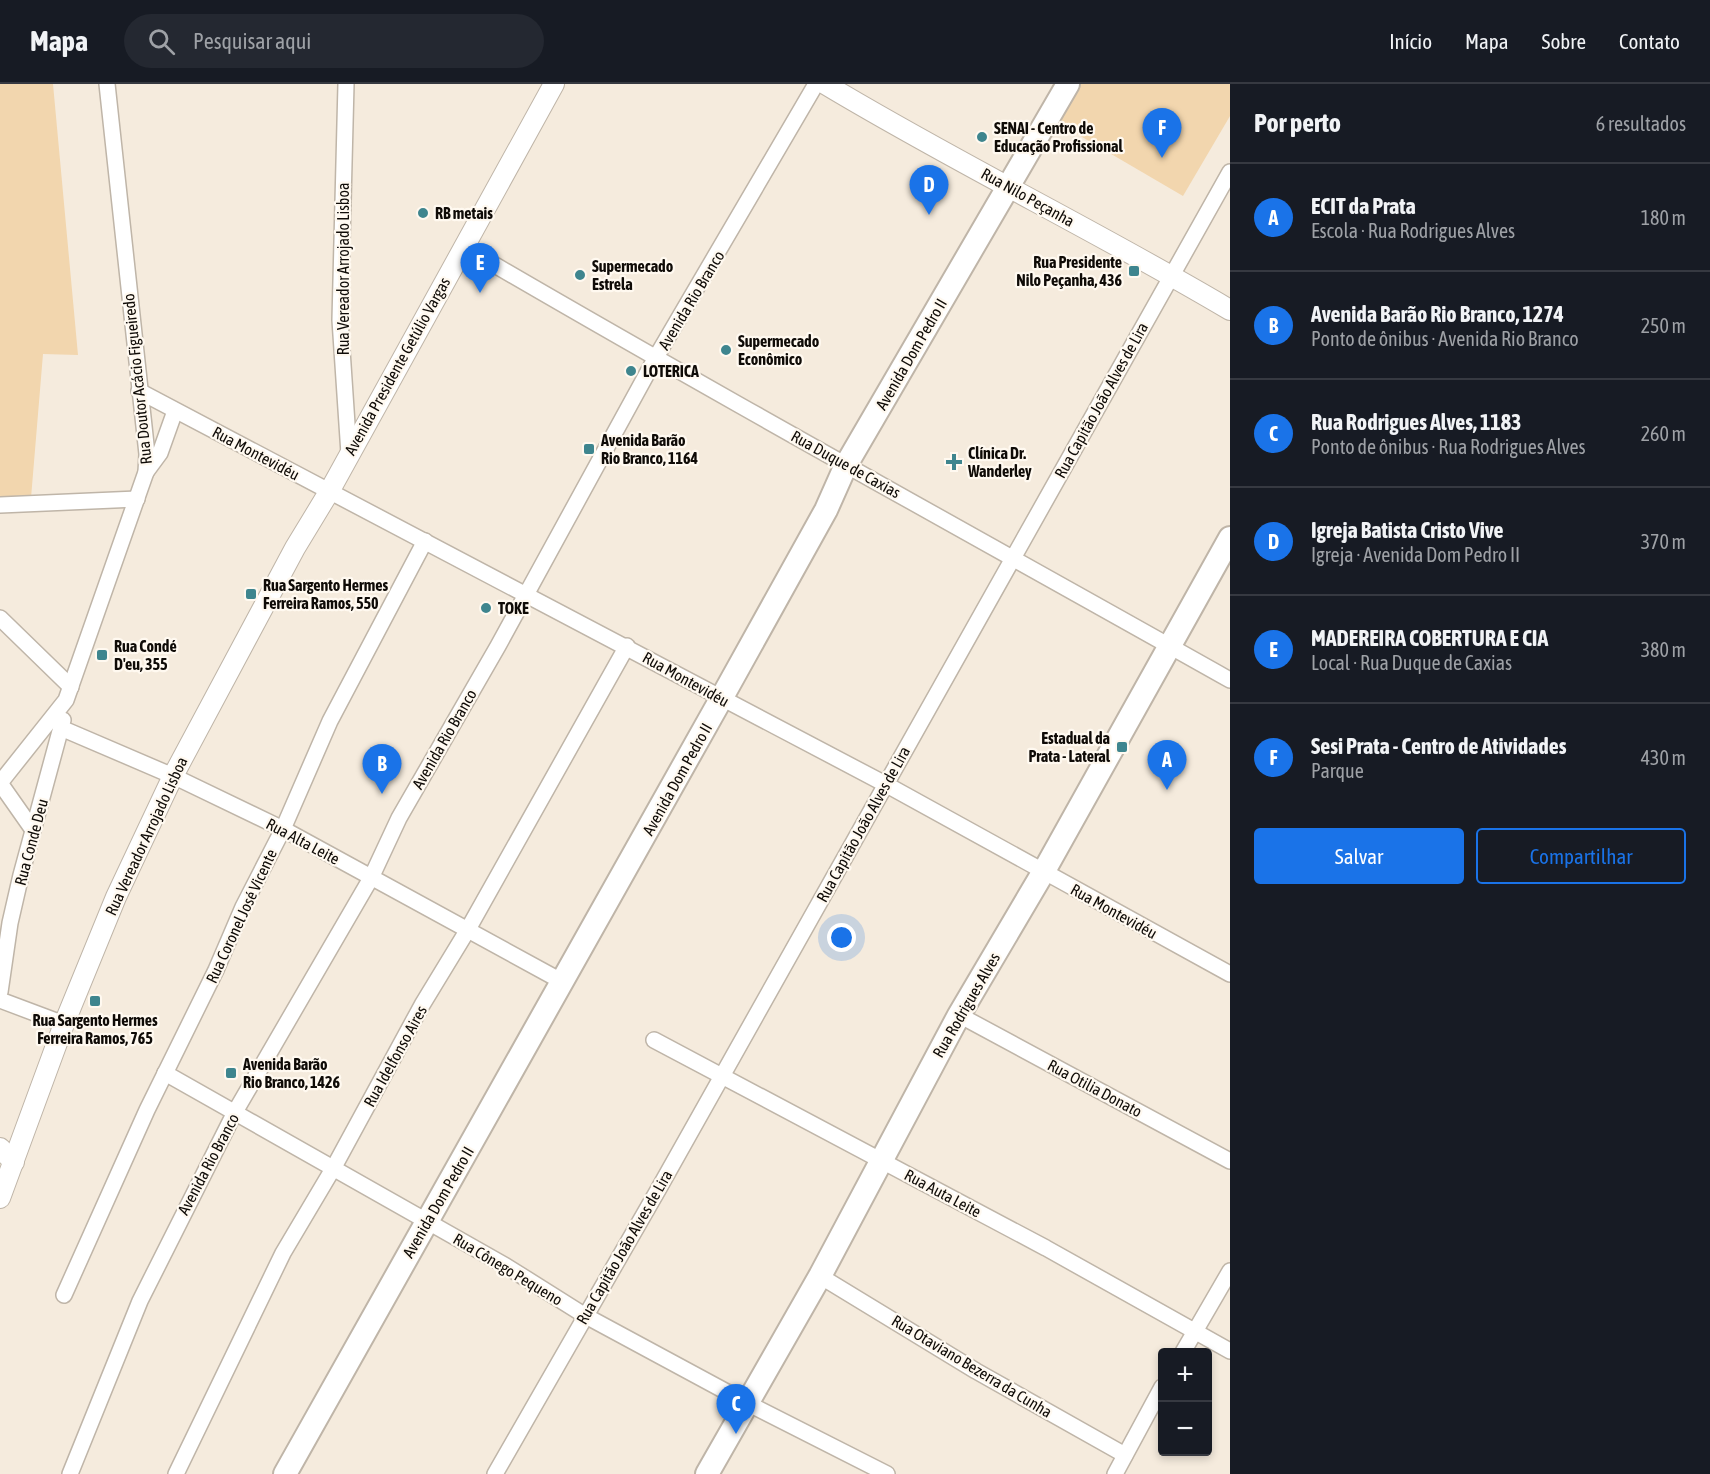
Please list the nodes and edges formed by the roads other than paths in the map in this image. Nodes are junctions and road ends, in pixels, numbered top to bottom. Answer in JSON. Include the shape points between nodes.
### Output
{"nodes":[{"id":1,"x":107,"y":84,"type":"edge"},
{"id":2,"x":346,"y":84,"type":"edge"},
{"id":3,"x":554,"y":84,"type":"edge"},
{"id":4,"x":816,"y":84,"type":"edge"},
{"id":5,"x":825,"y":84,"type":"edge"},
{"id":6,"x":1068,"y":84,"type":"edge"},
{"id":7,"x":1230,"y":172,"type":"edge"},
{"id":8,"x":1010,"y":186,"type":"junction"},
{"id":9,"x":464,"y":247,"type":"junction"},
{"id":10,"x":1171,"y":275,"type":"junction"},
{"id":11,"x":1230,"y":310,"type":"edge"},
{"id":12,"x":655,"y":359,"type":"junction"},
{"id":13,"x":139,"y":391,"type":"junction"},
{"id":14,"x":175,"y":411,"type":"junction"},
{"id":15,"x":349,"y":454,"type":"junction"},
{"id":16,"x":846,"y":465,"type":"junction"},
{"id":17,"x":146,"y":472,"type":"junction"},
{"id":18,"x":329,"y":492,"type":"junction"},
{"id":19,"x":137,"y":499,"type":"junction"},
{"id":20,"x":0,"y":505,"type":"edge"},
{"id":21,"x":1230,"y":538,"type":"edge"},
{"id":22,"x":424,"y":541,"type":"junction"},
{"id":23,"x":1014,"y":556,"type":"junction"},
{"id":24,"x":527,"y":594,"type":"junction"},
{"id":25,"x":0,"y":618,"type":"edge"},
{"id":26,"x":1169,"y":645,"type":"junction"},
{"id":27,"x":627,"y":646,"type":"junction"},
{"id":28,"x":1230,"y":680,"type":"edge"},
{"id":29,"x":69,"y":694,"type":"junction"},
{"id":30,"x":721,"y":699,"type":"junction"},
{"id":31,"x":61,"y":728,"type":"junction"},
{"id":32,"x":173,"y":776,"type":"junction"},
{"id":33,"x":0,"y":783,"type":"edge"},
{"id":34,"x":887,"y":785,"type":"junction"},
{"id":35,"x":283,"y":829,"type":"junction"},
{"id":36,"x":33,"y":830,"type":"junction"},
{"id":37,"x":1044,"y":871,"type":"junction"},
{"id":38,"x":371,"y":878,"type":"junction"},
{"id":39,"x":467,"y":931,"type":"junction"},
{"id":40,"x":1230,"y":974,"type":"edge"},
{"id":41,"x":563,"y":982,"type":"junction"},
{"id":42,"x":0,"y":992,"type":"edge"},
{"id":43,"x":0,"y":1000,"type":"edge"},
{"id":44,"x":960,"y":1014,"type":"junction"},
{"id":45,"x":64,"y":1024,"type":"junction"},
{"id":46,"x":654,"y":1040,"type":"dead end"},
{"id":47,"x":165,"y":1073,"type":"junction"},
{"id":48,"x":721,"y":1076,"type":"junction"},
{"id":49,"x":235,"y":1112,"type":"junction"},
{"id":50,"x":7,"y":1155,"type":"edge"},
{"id":51,"x":880,"y":1160,"type":"junction"},
{"id":52,"x":1230,"y":1161,"type":"edge"},
{"id":53,"x":334,"y":1167,"type":"junction"},
{"id":54,"x":0,"y":1198,"type":"edge"},
{"id":55,"x":427,"y":1222,"type":"junction"},
{"id":56,"x":1230,"y":1271,"type":"edge"},
{"id":57,"x":820,"y":1276,"type":"junction"},
{"id":58,"x":64,"y":1295,"type":"dead end"},
{"id":59,"x":584,"y":1315,"type":"junction"},
{"id":60,"x":1195,"y":1333,"type":"junction"},
{"id":61,"x":1186,"y":1348,"type":"edge"},
{"id":62,"x":1230,"y":1351,"type":"edge"},
{"id":63,"x":1158,"y":1394,"type":"edge"},
{"id":64,"x":749,"y":1404,"type":"junction"},
{"id":65,"x":1125,"y":1455,"type":"junction"},
{"id":66,"x":70,"y":1474,"type":"edge"},
{"id":67,"x":176,"y":1474,"type":"edge"},
{"id":68,"x":285,"y":1474,"type":"edge"},
{"id":69,"x":495,"y":1474,"type":"edge"},
{"id":70,"x":707,"y":1474,"type":"edge"},
{"id":71,"x":887,"y":1474,"type":"edge"},
{"id":72,"x":1115,"y":1474,"type":"edge"}],
"edges":[{"from":1,"to":13,"type":"street","name":"Rua Doutor Acácio Figueiredo"},
{"from":2,"to":15,"type":"street","name":"Rua Vereador Arrojado Lisboa","via":[[340,320]]},
{"from":3,"to":9,"type":"main road","name":"Avenida Presidente Getúlio Vargas"},
{"from":4,"to":12,"type":"street","name":"Avenida Rio Branco"},
{"from":5,"to":8,"type":"main road","name":"Rua Nilo Peçanha"},
{"from":6,"to":8,"type":"main road","name":"Avenida Dom Pedro II"},
{"from":7,"to":10,"type":"street","name":"Rua Capitão João Alves de Lira"},
{"from":8,"to":10,"type":"main road","name":"Rua Nilo Peçanha"},
{"from":8,"to":16,"type":"main road","name":"Avenida Dom Pedro II"},
{"from":9,"to":12,"type":"street","name":"Rua Duque de Caxias"},
{"from":9,"to":15,"type":"main road","name":"Avenida Presidente Getúlio Vargas"},
{"from":10,"to":11,"type":"main road","name":"Rua Nilo Peçanha"},
{"from":10,"to":23,"type":"street","name":"Rua Capitão João Alves de Lira"},
{"from":12,"to":16,"type":"street","name":"Rua Duque de Caxias"},
{"from":12,"to":24,"type":"street","name":"Avenida Rio Branco"},
{"from":13,"to":14,"type":"street","name":"Rua Montevidéu"},
{"from":13,"to":17,"type":"street","name":"Rua Doutor Acácio Figueiredo"},
{"from":14,"to":17,"type":"street","via":[[160,453]]},
{"from":14,"to":18,"type":"street","name":"Rua Montevidéu"},
{"from":15,"to":18,"type":"main road","name":"Avenida Presidente Getúlio Vargas"},
{"from":16,"to":23,"type":"street","name":"Rua Duque de Caxias"},
{"from":16,"to":30,"type":"main road","name":"Avenida Dom Pedro II","via":[[826,510]]},
{"from":17,"to":19,"type":"street","name":"Rua Doutor Acácio Figueiredo"},
{"from":18,"to":22,"type":"street","name":"Rua Montevidéu"},
{"from":18,"to":32,"type":"main road","name":"Rua Vereador Arrojado Lisboa"},
{"from":19,"to":20,"type":"street"},
{"from":19,"to":29,"type":"street","name":"Rua Doutor Acácio Figueiredo"},
{"from":21,"to":26,"type":"main road","name":"Rua Rodrigues Alves"},
{"from":22,"to":24,"type":"street","name":"Rua Montevidéu"},
{"from":22,"to":35,"type":"street","name":"Rua Coronel José Vicente","via":[[339,702]]},
{"from":23,"to":26,"type":"street","name":"Rua Duque de Caxias"},
{"from":23,"to":34,"type":"street","name":"Rua Capitão João Alves de Lira"},
{"from":24,"to":27,"type":"street","name":"Rua Montevidéu"},
{"from":24,"to":38,"type":"street","name":"Avenida Rio Branco","via":[[399,818]]},
{"from":25,"to":29,"type":"street"},
{"from":26,"to":28,"type":"street","name":"Rua Duque de Caxias"},
{"from":26,"to":37,"type":"main road","name":"Rua Rodrigues Alves"},
{"from":27,"to":30,"type":"street","name":"Rua Montevidéu"},
{"from":27,"to":39,"type":"street","name":"Rua Idelfonso Aires"},
{"from":29,"to":31,"type":"street"},
{"from":29,"to":33,"type":"street","name":"Rua Doutor Acácio Figueiredo"},
{"from":30,"to":34,"type":"street","name":"Rua Montevidéu"},
{"from":30,"to":41,"type":"main road","name":"Avenida Dom Pedro II"},
{"from":31,"to":32,"type":"street","name":"Rua Alta Leite"},
{"from":31,"to":36,"type":"street","name":"Rua Conde Deu"},
{"from":32,"to":35,"type":"street","name":"Rua Alta Leite"},
{"from":32,"to":45,"type":"main road","name":"Rua Vereador Arrojado Lisboa","via":[[116,897]]},
{"from":33,"to":36,"type":"street"},
{"from":34,"to":37,"type":"street","name":"Rua Montevidéu"},
{"from":34,"to":48,"type":"street","name":"Rua Capitão João Alves de Lira"},
{"from":35,"to":38,"type":"street","name":"Rua Alta Leite"},
{"from":35,"to":47,"type":"street","name":"Rua Coronel José Vicente"},
{"from":36,"to":42,"type":"street","name":"Rua Conde Deu","via":[[10,923]]},
{"from":37,"to":40,"type":"street","name":"Rua Montevidéu"},
{"from":37,"to":44,"type":"main road","name":"Rua Rodrigues Alves"},
{"from":38,"to":39,"type":"street","name":"Rua Alta Leite"},
{"from":38,"to":49,"type":"street","name":"Avenida Rio Branco"},
{"from":39,"to":41,"type":"street","name":"Rua Alta Leite"},
{"from":39,"to":53,"type":"street","name":"Rua Idelfonso Aires"},
{"from":41,"to":55,"type":"main road","name":"Avenida Dom Pedro II"},
{"from":43,"to":45,"type":"street"},
{"from":44,"to":51,"type":"main road","name":"Rua Rodrigues Alves"},
{"from":44,"to":52,"type":"street","name":"Rua Otilia Donato"},
{"from":45,"to":50,"type":"main road","name":"Rua Vereador Arrojado Lisboa"},
{"from":46,"to":48,"type":"street","name":"Rua Auta Leite"},
{"from":47,"to":49,"type":"street","name":"Rua Cônego Pequeno"},
{"from":47,"to":58,"type":"street","name":"Rua Coronel José Vicente"},
{"from":48,"to":51,"type":"street","name":"Rua Auta Leite"},
{"from":48,"to":59,"type":"street","name":"Rua Capitão João Alves de Lira"},
{"from":49,"to":53,"type":"street","name":"Rua Cônego Pequeno"},
{"from":49,"to":66,"type":"street","name":"Avenida Rio Branco","via":[[148,1283]]},
{"from":50,"to":54,"type":"main road","name":"Rua Vereador Arrojado Lisboa"},
{"from":51,"to":57,"type":"main road","name":"Rua Rodrigues Alves"},
{"from":51,"to":60,"type":"street","name":"Rua Auta Leite"},
{"from":53,"to":55,"type":"street","name":"Rua Cônego Pequeno"},
{"from":53,"to":67,"type":"street","name":"Rua Idelfonso Aires","via":[[283,1253]]},
{"from":55,"to":59,"type":"street","name":"Rua Cônego Pequeno"},
{"from":55,"to":68,"type":"main road","name":"Avenida Dom Pedro II"},
{"from":56,"to":60,"type":"street"},
{"from":57,"to":64,"type":"main road","name":"Rua Rodrigues Alves"},
{"from":57,"to":65,"type":"street","name":"Rua Otaviano Bezerra da Cunha"},
{"from":59,"to":64,"type":"street","name":"Rua Cônego Pequeno"},
{"from":59,"to":69,"type":"street","name":"Rua Capitão João Alves de Lira"},
{"from":60,"to":61,"type":"street"},
{"from":60,"to":62,"type":"street","name":"Rua Auta Leite"},
{"from":63,"to":65,"type":"street"},
{"from":64,"to":70,"type":"main road","name":"Rua Rodrigues Alves"},
{"from":64,"to":71,"type":"street","name":"Rua Cônego Pequeno"},
{"from":65,"to":72,"type":"street"}]}
